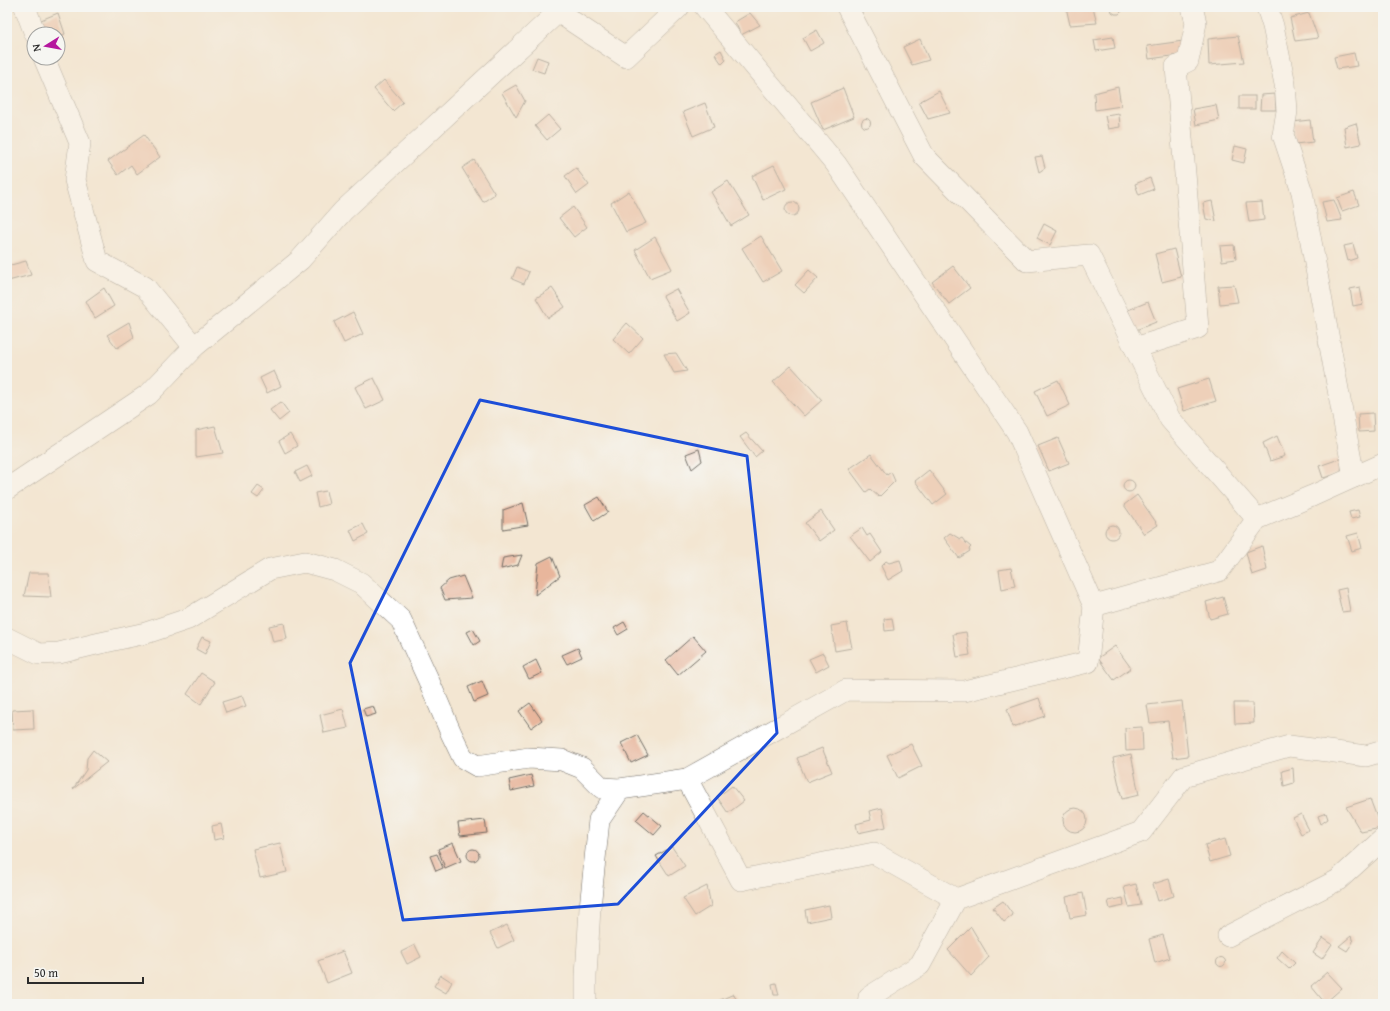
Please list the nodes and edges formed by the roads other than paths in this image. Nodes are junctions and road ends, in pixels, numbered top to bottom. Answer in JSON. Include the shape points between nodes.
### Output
{"nodes":[{"id":1,"x":25,"y":7,"type":"edge"},
{"id":2,"x":679,"y":7,"type":"edge"},
{"id":3,"x":705,"y":7,"type":"edge"},
{"id":4,"x":847,"y":7,"type":"edge"},
{"id":5,"x":1192,"y":7,"type":"edge"},
{"id":6,"x":1267,"y":7,"type":"edge"},
{"id":7,"x":32,"y":26,"type":"edge"},
{"id":8,"x":47,"y":66,"type":"edge"},
{"id":9,"x":194,"y":347,"type":"junction"},
{"id":10,"x":1135,"y":348,"type":"junction"},
{"id":11,"x":1383,"y":464,"type":"edge"},
{"id":12,"x":1354,"y":477,"type":"junction"},
{"id":13,"x":7,"y":489,"type":"edge"},
{"id":14,"x":1257,"y":519,"type":"junction"},
{"id":15,"x":1094,"y":606,"type":"junction"},
{"id":16,"x":7,"y":638,"type":"edge"},
{"id":17,"x":1383,"y":751,"type":"edge"},
{"id":18,"x":688,"y":779,"type":"junction"},
{"id":19,"x":620,"y":789,"type":"junction"},
{"id":20,"x":1383,"y":839,"type":"edge"},
{"id":21,"x":956,"y":899,"type":"junction"},
{"id":22,"x":1228,"y":936,"type":"dead end"},
{"id":23,"x":586,"y":1004,"type":"edge"},
{"id":24,"x":868,"y":1004,"type":"edge"}],
"edges":[{"from":1,"to":7,"type":"street"},
{"from":2,"to":9,"type":"street","via":[[626,57],[558,12],[343,211],[300,260]]},
{"from":3,"to":15,"type":"street","via":[[836,164],[1018,432]]},
{"from":4,"to":10,"type":"street","via":[[924,156],[1027,261],[1089,255]]},
{"from":5,"to":10,"type":"street","via":[[1196,23],[1188,61],[1176,67],[1198,328]]},
{"from":6,"to":12,"type":"street","via":[[1285,84],[1287,111],[1283,135],[1302,192]]},
{"from":8,"to":9,"type":"street","via":[[80,143],[75,180],[97,261],[145,287]]},
{"from":9,"to":13,"type":"street","via":[[149,394]]},
{"from":10,"to":14,"type":"street","via":[[1170,419]]},
{"from":11,"to":12,"type":"street"},
{"from":12,"to":14,"type":"street"},
{"from":14,"to":15,"type":"street","via":[[1219,571]]},
{"from":15,"to":18,"type":"street","via":[[1088,662],[964,691],[846,690]]},
{"from":16,"to":19,"type":"street","via":[[39,654],[59,654],[146,633],[188,619],[270,569],[305,562],[335,570],[361,583],[401,620],[463,758],[477,766],[529,758],[562,760],[582,768],[602,788]]},
{"from":17,"to":21,"type":"street","via":[[1366,756],[1289,746],[1184,776],[1141,832]]},
{"from":18,"to":19,"type":"street"},
{"from":18,"to":21,"type":"street","via":[[741,880],[874,852]]},
{"from":19,"to":23,"type":"street","via":[[599,820],[590,908]]},
{"from":20,"to":22,"type":"street","via":[[1338,880]]},
{"from":21,"to":24,"type":"street","via":[[920,964],[869,997]]}]}
